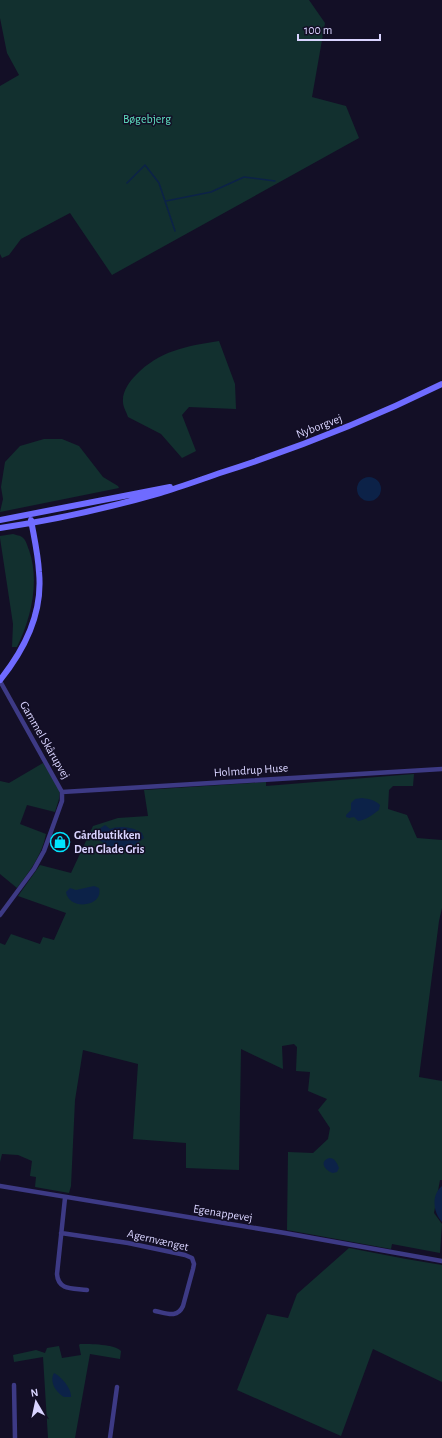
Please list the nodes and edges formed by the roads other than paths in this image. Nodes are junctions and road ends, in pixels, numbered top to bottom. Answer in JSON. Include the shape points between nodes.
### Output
{"nodes":[{"id":1,"x":442,"y":384,"type":"edge"},
{"id":2,"x":200,"y":480,"type":"junction"},
{"id":3,"x":30,"y":514,"type":"junction"},
{"id":4,"x":0,"y":520,"type":"edge"},
{"id":5,"x":32,"y":523,"type":"junction"},
{"id":6,"x":0,"y":528,"type":"edge"},
{"id":7,"x":0,"y":680,"type":"edge"},
{"id":8,"x":442,"y":769,"type":"edge"},
{"id":9,"x":62,"y":792,"type":"junction"},
{"id":10,"x":0,"y":915,"type":"edge"},
{"id":11,"x":0,"y":1186,"type":"edge"},
{"id":12,"x":65,"y":1198,"type":"junction"},
{"id":13,"x":61,"y":1233,"type":"junction"},
{"id":14,"x":442,"y":1261,"type":"edge"},
{"id":15,"x":87,"y":1290,"type":"dead end"},
{"id":16,"x":155,"y":1311,"type":"dead end"},
{"id":17,"x":14,"y":1385,"type":"dead end"},
{"id":18,"x":117,"y":1387,"type":"dead end"},
{"id":19,"x":15,"y":1438,"type":"edge"},
{"id":20,"x":110,"y":1438,"type":"edge"}],
"edges":[{"from":1,"to":2,"type":"main road","name":"Nyborgvej","via":[[398,406],[323,437]]},
{"from":2,"to":3,"type":"main road","name":"Nyborgvej"},
{"from":2,"to":5,"type":"main road","name":"Nyborgvej","via":[[111,506]]},
{"from":3,"to":4,"type":"main road","name":"Nyborgvej"},
{"from":3,"to":5,"type":"main road"},
{"from":5,"to":6,"type":"main road","name":"Nyborgvej"},
{"from":5,"to":7,"type":"main road","via":[[40,573],[37,607],[20,653]]},
{"from":7,"to":9,"type":"street","name":"Gammel Skårupvej"},
{"from":8,"to":9,"type":"street","name":"Holmdrup Huse"},
{"from":9,"to":10,"type":"street","name":"Gammel Skårupvej","via":[[62,801],[44,851]]},
{"from":11,"to":12,"type":"street","name":"Egenappevej"},
{"from":12,"to":13,"type":"street"},
{"from":12,"to":14,"type":"street","name":"Egenappevej"},
{"from":13,"to":15,"type":"street","via":[[58,1280],[63,1287]]},
{"from":13,"to":16,"type":"street","name":"Agernvænget","via":[[128,1243],[192,1258],[193,1269],[181,1311],[177,1314]]},
{"from":17,"to":19,"type":"street"},
{"from":18,"to":20,"type":"street"}]}
